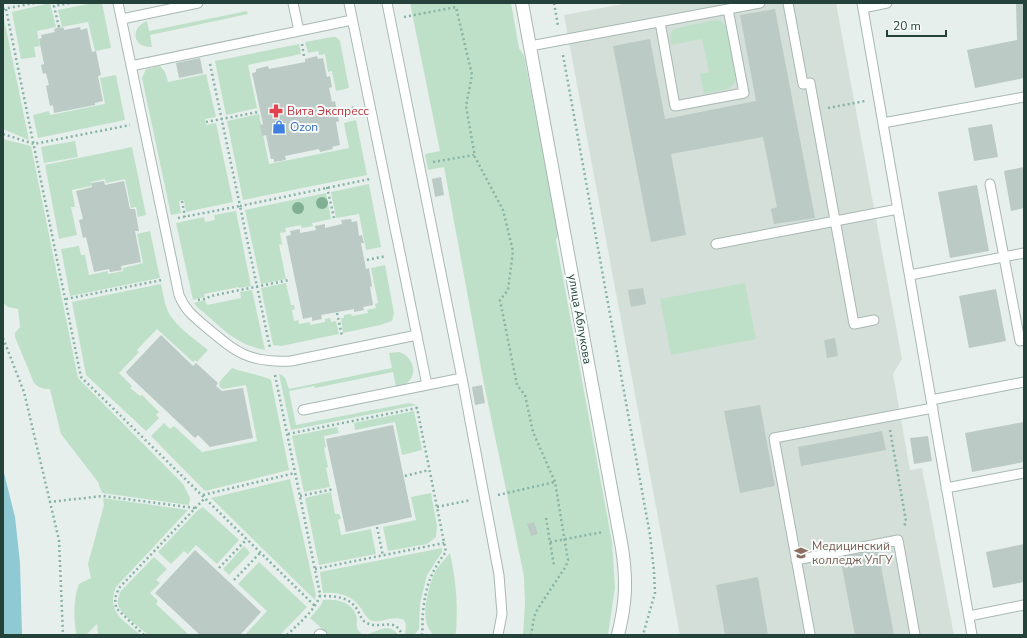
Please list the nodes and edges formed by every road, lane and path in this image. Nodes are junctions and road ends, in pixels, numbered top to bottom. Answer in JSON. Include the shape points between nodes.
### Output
{"nodes":[{"id":1,"x":35,"y":3,"type":"edge"},
{"id":2,"x":70,"y":3,"type":"edge"},
{"id":3,"x":118,"y":3,"type":"edge"},
{"id":4,"x":198,"y":3,"type":"edge"},
{"id":5,"x":293,"y":3,"type":"edge"},
{"id":6,"x":349,"y":3,"type":"edge"},
{"id":7,"x":387,"y":3,"type":"edge"},
{"id":8,"x":522,"y":3,"type":"edge"},
{"id":9,"x":554,"y":3,"type":"edge"},
{"id":10,"x":760,"y":3,"type":"edge"},
{"id":11,"x":788,"y":3,"type":"edge"},
{"id":12,"x":887,"y":3,"type":"edge"},
{"id":13,"x":862,"y":5,"type":"edge"},
{"id":14,"x":4,"y":9,"type":"edge"},
{"id":15,"x":728,"y":9,"type":"junction"},
{"id":16,"x":122,"y":19,"type":"junction"},
{"id":17,"x":352,"y":20,"type":"junction"},
{"id":18,"x":390,"y":20,"type":"junction"},
{"id":19,"x":660,"y":22,"type":"junction"},
{"id":20,"x":59,"y":27,"type":"dead end"},
{"id":21,"x":300,"y":35,"type":"junction"},
{"id":22,"x":560,"y":40,"type":"junction"},
{"id":23,"x":530,"y":46,"type":"junction"},
{"id":24,"x":304,"y":56,"type":"dead end"},
{"id":25,"x":211,"y":61,"type":"dead end"},
{"id":26,"x":131,"y":66,"type":"junction"},
{"id":27,"x":1024,"y":97,"type":"edge"},
{"id":28,"x":355,"y":100,"type":"dead end"},
{"id":29,"x":865,"y":101,"type":"dead end"},
{"id":30,"x":356,"y":107,"type":"junction"},
{"id":31,"x":342,"y":110,"type":"dead end"},
{"id":32,"x":815,"y":111,"type":"junction"},
{"id":33,"x":258,"y":112,"type":"dead end"},
{"id":34,"x":358,"y":114,"type":"dead end"},
{"id":35,"x":129,"y":118,"type":"dead end"},
{"id":36,"x":221,"y":119,"type":"junction"},
{"id":37,"x":206,"y":122,"type":"dead end"},
{"id":38,"x":883,"y":123,"type":"junction"},
{"id":39,"x":3,"y":134,"type":"edge"},
{"id":40,"x":34,"y":144,"type":"junction"},
{"id":41,"x":474,"y":155,"type":"junction"},
{"id":42,"x":419,"y":165,"type":"junction"},
{"id":43,"x":369,"y":171,"type":"dead end"},
{"id":44,"x":371,"y":179,"type":"junction"},
{"id":45,"x":990,"y":184,"type":"dead end"},
{"id":46,"x":372,"y":186,"type":"dead end"},
{"id":47,"x":327,"y":187,"type":"junction"},
{"id":48,"x":182,"y":201,"type":"dead end"},
{"id":49,"x":240,"y":206,"type":"junction"},
{"id":50,"x":898,"y":209,"type":"junction"},
{"id":51,"x":185,"y":217,"type":"junction"},
{"id":52,"x":334,"y":218,"type":"dead end"},
{"id":53,"x":164,"y":221,"type":"junction"},
{"id":54,"x":835,"y":221,"type":"junction"},
{"id":55,"x":716,"y":244,"type":"dead end"},
{"id":56,"x":1024,"y":254,"type":"edge"},
{"id":57,"x":1005,"y":257,"type":"junction"},
{"id":58,"x":367,"y":260,"type":"dead end"},
{"id":59,"x":388,"y":263,"type":"dead end"},
{"id":60,"x":161,"y":273,"type":"dead end"},
{"id":61,"x":910,"y":276,"type":"junction"},
{"id":62,"x":163,"y":280,"type":"junction"},
{"id":63,"x":289,"y":280,"type":"dead end"},
{"id":64,"x":257,"y":286,"type":"junction"},
{"id":65,"x":164,"y":287,"type":"dead end"},
{"id":66,"x":66,"y":299,"type":"junction"},
{"id":67,"x":182,"y":303,"type":"junction"},
{"id":68,"x":337,"y":314,"type":"dead end"},
{"id":69,"x":874,"y":320,"type":"dead end"},
{"id":70,"x":349,"y":335,"type":"dead end"},
{"id":71,"x":417,"y":335,"type":"junction"},
{"id":72,"x":3,"y":338,"type":"edge"},
{"id":73,"x":1024,"y":340,"type":"edge"},
{"id":74,"x":276,"y":349,"type":"dead end"},
{"id":75,"x":270,"y":374,"type":"dead end"},
{"id":76,"x":462,"y":378,"type":"junction"},
{"id":77,"x":1024,"y":382,"type":"edge"},
{"id":78,"x":427,"y":385,"type":"junction"},
{"id":79,"x":932,"y":404,"type":"junction"},
{"id":80,"x":303,"y":410,"type":"dead end"},
{"id":81,"x":888,"y":416,"type":"junction"},
{"id":82,"x":288,"y":434,"type":"junction"},
{"id":83,"x":429,"y":470,"type":"junction"},
{"id":84,"x":295,"y":472,"type":"junction"},
{"id":85,"x":1024,"y":473,"type":"edge"},
{"id":86,"x":405,"y":476,"type":"dead end"},
{"id":87,"x":555,"y":482,"type":"junction"},
{"id":88,"x":946,"y":488,"type":"junction"},
{"id":89,"x":334,"y":489,"type":"dead end"},
{"id":90,"x":506,"y":493,"type":"dead end"},
{"id":91,"x":300,"y":496,"type":"junction"},
{"id":92,"x":204,"y":497,"type":"junction"},
{"id":93,"x":50,"y":502,"type":"junction"},
{"id":94,"x":195,"y":508,"type":"junction"},
{"id":95,"x":546,"y":518,"type":"dead end"},
{"id":96,"x":377,"y":527,"type":"dead end"},
{"id":97,"x":619,"y":529,"type":"junction"},
{"id":98,"x":247,"y":539,"type":"junction"},
{"id":99,"x":564,"y":539,"type":"junction"},
{"id":100,"x":898,"y":540,"type":"junction"},
{"id":101,"x":550,"y":542,"type":"junction"},
{"id":102,"x":444,"y":544,"type":"junction"},
{"id":103,"x":261,"y":552,"type":"junction"},
{"id":104,"x":383,"y":556,"type":"junction"},
{"id":105,"x":796,"y":560,"type":"junction"},
{"id":106,"x":554,"y":566,"type":"dead end"},
{"id":107,"x":219,"y":568,"type":"dead end"},
{"id":108,"x":315,"y":569,"type":"junction"},
{"id":109,"x":234,"y":580,"type":"dead end"},
{"id":110,"x":319,"y":596,"type":"junction"},
{"id":111,"x":1024,"y":605,"type":"edge"},
{"id":112,"x":315,"y":606,"type":"junction"},
{"id":113,"x":969,"y":616,"type":"junction"},
{"id":114,"x":810,"y":634,"type":"edge"},
{"id":115,"x":63,"y":635,"type":"edge"},
{"id":116,"x":144,"y":635,"type":"edge"},
{"id":117,"x":287,"y":635,"type":"edge"},
{"id":118,"x":402,"y":635,"type":"edge"},
{"id":119,"x":422,"y":635,"type":"edge"},
{"id":120,"x":498,"y":635,"type":"edge"},
{"id":121,"x":531,"y":635,"type":"edge"},
{"id":122,"x":618,"y":635,"type":"edge"},
{"id":123,"x":643,"y":635,"type":"edge"},
{"id":124,"x":915,"y":635,"type":"edge"},
{"id":125,"x":972,"y":635,"type":"edge"}],
"edges":[{"from":1,"to":14,"type":"path"},
{"from":2,"to":20,"type":"path","via":[[54,6]]},
{"from":3,"to":16,"type":"lane"},
{"from":4,"to":16,"type":"lane"},
{"from":5,"to":21,"type":"lane"},
{"from":6,"to":17,"type":"lane"},
{"from":7,"to":18,"type":"lane"},
{"from":8,"to":23,"type":"street","name":"улица Аблукова"},
{"from":9,"to":22,"type":"path"},
{"from":10,"to":15,"type":"lane"},
{"from":11,"to":32,"type":"lane","via":[[803,84],[810,83]]},
{"from":12,"to":13,"type":"lane"},
{"from":13,"to":38,"type":"lane"},
{"from":14,"to":40,"type":"path"},
{"from":15,"to":19,"type":"lane"},
{"from":15,"to":19,"type":"lane","via":[[744,93],[675,106]]},
{"from":16,"to":26,"type":"lane"},
{"from":17,"to":21,"type":"lane"},
{"from":17,"to":71,"type":"lane"},
{"from":18,"to":41,"type":"path","via":[[456,7],[472,74],[466,106]]},
{"from":18,"to":42,"type":"lane"},
{"from":19,"to":22,"type":"lane"},
{"from":21,"to":24,"type":"path"},
{"from":21,"to":26,"type":"lane"},
{"from":22,"to":23,"type":"lane"},
{"from":22,"to":123,"type":"path","via":[[650,535],[655,593]]},
{"from":23,"to":97,"type":"street","name":"улица Аблукова"},
{"from":25,"to":36,"type":"path"},
{"from":26,"to":53,"type":"lane"},
{"from":27,"to":38,"type":"lane"},
{"from":28,"to":30,"type":"path"},
{"from":29,"to":32,"type":"path"},
{"from":30,"to":31,"type":"path"},
{"from":30,"to":34,"type":"path"},
{"from":32,"to":54,"type":"lane"},
{"from":33,"to":36,"type":"path"},
{"from":35,"to":40,"type":"path","via":[[130,125]]},
{"from":36,"to":37,"type":"path"},
{"from":36,"to":49,"type":"path"},
{"from":38,"to":50,"type":"lane"},
{"from":39,"to":40,"type":"path"},
{"from":40,"to":66,"type":"path"},
{"from":41,"to":42,"type":"path"},
{"from":41,"to":87,"type":"path","via":[[503,210],[513,251],[508,290],[500,300],[513,372],[517,385],[525,395],[533,432]]},
{"from":42,"to":76,"type":"lane"},
{"from":43,"to":44,"type":"path"},
{"from":44,"to":46,"type":"path"},
{"from":44,"to":47,"type":"path"},
{"from":45,"to":57,"type":"lane"},
{"from":47,"to":49,"type":"path"},
{"from":47,"to":52,"type":"path"},
{"from":48,"to":51,"type":"path"},
{"from":49,"to":51,"type":"path"},
{"from":49,"to":64,"type":"path"},
{"from":50,"to":54,"type":"lane"},
{"from":50,"to":61,"type":"lane"},
{"from":51,"to":53,"type":"path"},
{"from":53,"to":67,"type":"lane"},
{"from":54,"to":55,"type":"lane"},
{"from":54,"to":69,"type":"lane","via":[[854,324]]},
{"from":56,"to":57,"type":"lane"},
{"from":57,"to":61,"type":"lane"},
{"from":57,"to":73,"type":"lane","via":[[1020,341]]},
{"from":58,"to":59,"type":"path","via":[[387,256]]},
{"from":60,"to":62,"type":"path"},
{"from":61,"to":79,"type":"lane"},
{"from":62,"to":65,"type":"path"},
{"from":62,"to":66,"type":"path"},
{"from":63,"to":64,"type":"path"},
{"from":64,"to":67,"type":"path"},
{"from":64,"to":74,"type":"path","via":[[270,347]]},
{"from":66,"to":92,"type":"path","via":[[81,377]]},
{"from":67,"to":71,"type":"lane","via":[[193,316],[236,351],[263,361],[291,361]]},
{"from":68,"to":70,"type":"path","via":[[342,336]]},
{"from":71,"to":78,"type":"lane"},
{"from":72,"to":93,"type":"path","via":[[24,392]]},
{"from":75,"to":82,"type":"path","via":[[276,375]]},
{"from":76,"to":78,"type":"lane"},
{"from":76,"to":120,"type":"lane","via":[[499,575],[502,614]]},
{"from":77,"to":79,"type":"lane"},
{"from":78,"to":80,"type":"lane"},
{"from":79,"to":81,"type":"lane"},
{"from":79,"to":88,"type":"lane"},
{"from":81,"to":100,"type":"path","via":[[906,521]]},
{"from":81,"to":105,"type":"lane","via":[[774,438]]},
{"from":82,"to":83,"type":"path","via":[[417,408]]},
{"from":82,"to":84,"type":"path"},
{"from":83,"to":86,"type":"path"},
{"from":83,"to":102,"type":"path"},
{"from":84,"to":91,"type":"path"},
{"from":84,"to":92,"type":"path"},
{"from":85,"to":88,"type":"lane"},
{"from":87,"to":90,"type":"path"},
{"from":87,"to":99,"type":"path"},
{"from":88,"to":113,"type":"lane"},
{"from":89,"to":91,"type":"path"},
{"from":91,"to":108,"type":"path"},
{"from":92,"to":94,"type":"path"},
{"from":92,"to":98,"type":"path"},
{"from":93,"to":94,"type":"path","via":[[103,496]]},
{"from":93,"to":115,"type":"path","via":[[59,540]]},
{"from":94,"to":116,"type":"path","via":[[118,588],[116,608]]},
{"from":95,"to":101,"type":"path"},
{"from":96,"to":104,"type":"path"},
{"from":97,"to":99,"type":"path"},
{"from":97,"to":122,"type":"street","name":"улица Аблукова","via":[[626,594]]},
{"from":98,"to":103,"type":"path"},
{"from":98,"to":107,"type":"path"},
{"from":99,"to":101,"type":"path"},
{"from":99,"to":121,"type":"path","via":[[568,560],[566,566],[539,607],[534,617]]},
{"from":100,"to":105,"type":"lane"},
{"from":100,"to":124,"type":"lane"},
{"from":101,"to":106,"type":"path"},
{"from":102,"to":104,"type":"path"},
{"from":102,"to":119,"type":"path","via":[[446,552],[430,576],[426,591]]},
{"from":103,"to":109,"type":"path"},
{"from":103,"to":112,"type":"path"},
{"from":104,"to":108,"type":"path"},
{"from":105,"to":114,"type":"lane"},
{"from":108,"to":110,"type":"path"},
{"from":110,"to":112,"type":"path"},
{"from":110,"to":118,"type":"path","via":[[335,596],[349,601],[366,623],[397,626]]},
{"from":111,"to":113,"type":"lane"},
{"from":112,"to":117,"type":"path"},
{"from":113,"to":125,"type":"lane"}]}
